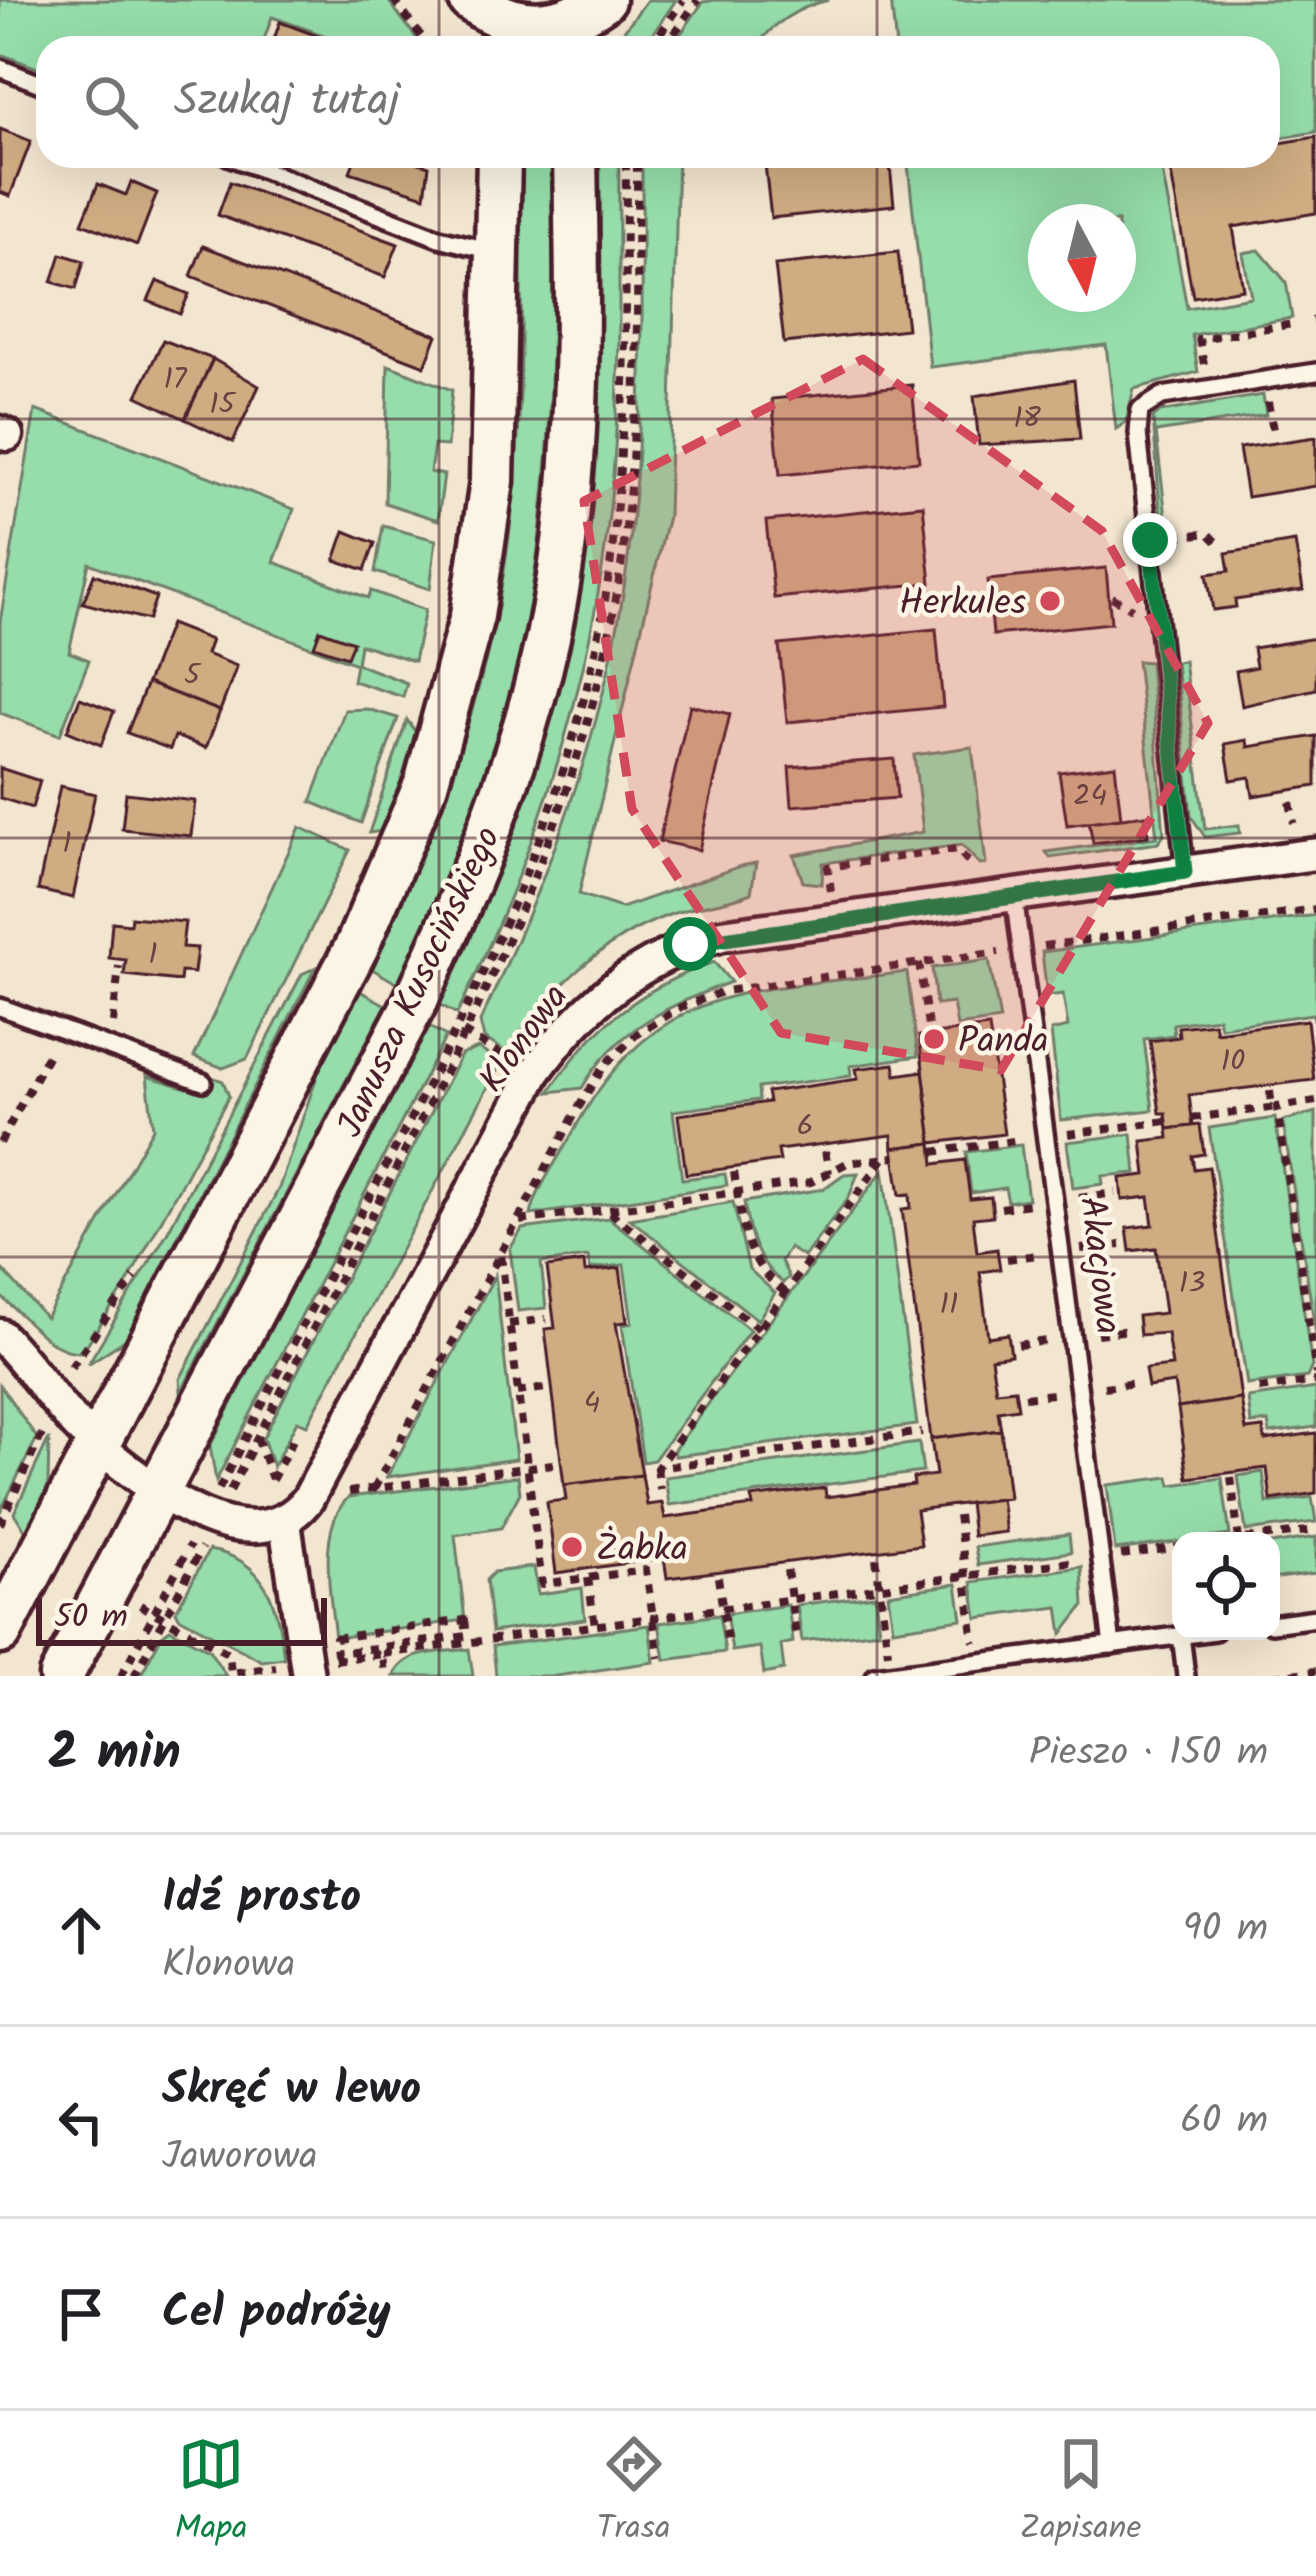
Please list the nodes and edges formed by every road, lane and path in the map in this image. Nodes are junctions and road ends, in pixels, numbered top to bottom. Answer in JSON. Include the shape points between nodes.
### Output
{"nodes":[{"id":1,"x":394,"y":0,"type":"edge"},
{"id":2,"x":683,"y":0,"type":"edge"},
{"id":3,"x":698,"y":0,"type":"edge"},
{"id":4,"x":487,"y":21,"type":"edge"},
{"id":5,"x":584,"y":22,"type":"edge"},
{"id":6,"x":421,"y":36,"type":"edge"},
{"id":7,"x":658,"y":36,"type":"edge"},
{"id":8,"x":672,"y":36,"type":"edge"},
{"id":9,"x":0,"y":68,"type":"edge"},
{"id":10,"x":36,"y":82,"type":"edge"},
{"id":11,"x":259,"y":168,"type":"edge"},
{"id":12,"x":499,"y":168,"type":"edge"},
{"id":13,"x":575,"y":168,"type":"edge"},
{"id":14,"x":499,"y":252,"type":"junction"},
{"id":15,"x":1293,"y":324,"type":"dead end"},
{"id":16,"x":1316,"y":372,"type":"edge"},
{"id":17,"x":1208,"y":389,"type":"junction"},
{"id":18,"x":1150,"y":540,"type":"junction"},
{"id":19,"x":1218,"y":543,"type":"dead end"},
{"id":20,"x":1291,"y":802,"type":"dead end"},
{"id":21,"x":1306,"y":842,"type":"edge"},
{"id":22,"x":957,"y":849,"type":"dead end"},
{"id":23,"x":1185,"y":872,"type":"junction"},
{"id":24,"x":814,"y":893,"type":"dead end"},
{"id":25,"x":1014,"y":896,"type":"junction"},
{"id":26,"x":950,"y":943,"type":"dead end"},
{"id":27,"x":952,"y":958,"type":"dead end"},
{"id":28,"x":919,"y":963,"type":"dead end"},
{"id":29,"x":119,"y":965,"type":"dead end"},
{"id":30,"x":725,"y":992,"type":"dead end"},
{"id":31,"x":0,"y":1007,"type":"edge"},
{"id":32,"x":928,"y":1026,"type":"dead end"},
{"id":33,"x":112,"y":1030,"type":"dead end"},
{"id":34,"x":60,"y":1031,"type":"junction"},
{"id":35,"x":203,"y":1082,"type":"dead end"},
{"id":36,"x":1270,"y":1091,"type":"dead end"},
{"id":37,"x":1316,"y":1101,"type":"edge"},
{"id":38,"x":1275,"y":1107,"type":"junction"},
{"id":39,"x":1192,"y":1118,"type":"dead end"},
{"id":40,"x":1167,"y":1121,"type":"dead end"},
{"id":41,"x":1046,"y":1136,"type":"junction"},
{"id":42,"x":0,"y":1143,"type":"edge"},
{"id":43,"x":826,"y":1151,"type":"dead end"},
{"id":44,"x":933,"y":1152,"type":"dead end"},
{"id":45,"x":895,"y":1157,"type":"dead end"},
{"id":46,"x":883,"y":1159,"type":"junction"},
{"id":47,"x":1027,"y":1161,"type":"dead end"},
{"id":48,"x":734,"y":1172,"type":"dead end"},
{"id":49,"x":829,"y":1173,"type":"junction"},
{"id":50,"x":1030,"y":1182,"type":"dead end"},
{"id":51,"x":737,"y":1192,"type":"junction"},
{"id":52,"x":609,"y":1211,"type":"junction"},
{"id":53,"x":518,"y":1222,"type":"junction"},
{"id":54,"x":1035,"y":1225,"type":"dead end"},
{"id":55,"x":1036,"y":1240,"type":"dead end"},
{"id":56,"x":501,"y":1255,"type":"junction"},
{"id":57,"x":1041,"y":1276,"type":"dead end"},
{"id":58,"x":785,"y":1292,"type":"junction"},
{"id":59,"x":546,"y":1319,"type":"dead end"},
{"id":60,"x":1046,"y":1319,"type":"dead end"},
{"id":61,"x":509,"y":1324,"type":"junction"},
{"id":62,"x":759,"y":1329,"type":"junction"},
{"id":63,"x":0,"y":1335,"type":"edge"},
{"id":64,"x":1052,"y":1363,"type":"dead end"},
{"id":65,"x":1316,"y":1377,"type":"edge"},
{"id":66,"x":1054,"y":1378,"type":"dead end"},
{"id":67,"x":545,"y":1388,"type":"dead end"},
{"id":68,"x":1259,"y":1389,"type":"dead end"},
{"id":69,"x":517,"y":1392,"type":"junction"},
{"id":70,"x":1057,"y":1406,"type":"dead end"},
{"id":71,"x":922,"y":1432,"type":"dead end"},
{"id":72,"x":295,"y":1436,"type":"dead end"},
{"id":73,"x":257,"y":1438,"type":"dead end"},
{"id":74,"x":98,"y":1446,"type":"junction"},
{"id":75,"x":553,"y":1464,"type":"dead end"},
{"id":76,"x":527,"y":1468,"type":"junction"},
{"id":77,"x":657,"y":1468,"type":"junction"},
{"id":78,"x":1231,"y":1477,"type":"dead end"},
{"id":79,"x":160,"y":1488,"type":"junction"},
{"id":80,"x":374,"y":1489,"type":"junction"},
{"id":81,"x":660,"y":1489,"type":"dead end"},
{"id":82,"x":340,"y":1493,"type":"dead end"},
{"id":83,"x":958,"y":1516,"type":"dead end"},
{"id":84,"x":285,"y":1522,"type":"junction"},
{"id":85,"x":1316,"y":1530,"type":"edge"},
{"id":86,"x":1239,"y":1532,"type":"edge"},
{"id":87,"x":1280,"y":1535,"type":"edge"},
{"id":88,"x":1075,"y":1540,"type":"dead end"},
{"id":89,"x":1172,"y":1548,"type":"edge"},
{"id":90,"x":876,"y":1558,"type":"dead end"},
{"id":91,"x":1100,"y":1558,"type":"junction"},
{"id":92,"x":1078,"y":1561,"type":"junction"},
{"id":93,"x":787,"y":1570,"type":"dead end"},
{"id":94,"x":965,"y":1576,"type":"junction"},
{"id":95,"x":718,"y":1577,"type":"dead end"},
{"id":96,"x":588,"y":1578,"type":"junction"},
{"id":97,"x":879,"y":1587,"type":"junction"},
{"id":98,"x":791,"y":1600,"type":"junction"},
{"id":99,"x":722,"y":1609,"type":"junction"},
{"id":100,"x":653,"y":1618,"type":"junction"},
{"id":101,"x":1316,"y":1618,"type":"edge"},
{"id":102,"x":465,"y":1620,"type":"joint"},
{"id":103,"x":328,"y":1621,"type":"dead end"},
{"id":104,"x":1280,"y":1623,"type":"edge"},
{"id":105,"x":595,"y":1626,"type":"junction"},
{"id":106,"x":0,"y":1632,"type":"edge"},
{"id":107,"x":796,"y":1636,"type":"dead end"},
{"id":108,"x":1172,"y":1636,"type":"edge"},
{"id":109,"x":1182,"y":1640,"type":"edge"},
{"id":110,"x":974,"y":1644,"type":"dead end"},
{"id":111,"x":1112,"y":1645,"type":"junction"},
{"id":112,"x":728,"y":1647,"type":"dead end"},
{"id":113,"x":382,"y":1654,"type":"junction"},
{"id":114,"x":889,"y":1654,"type":"dead end"},
{"id":115,"x":658,"y":1658,"type":"dead end"},
{"id":116,"x":316,"y":1666,"type":"edge"},
{"id":117,"x":1316,"y":1671,"type":"edge"},
{"id":118,"x":232,"y":1675,"type":"edge"},
{"id":119,"x":62,"y":1676,"type":"edge"},
{"id":120,"x":134,"y":1676,"type":"edge"},
{"id":121,"x":386,"y":1676,"type":"edge"},
{"id":122,"x":875,"y":1676,"type":"edge"},
{"id":123,"x":1186,"y":1676,"type":"edge"},
{"id":124,"x":1277,"y":1676,"type":"edge"}],
"edges":[{"from":1,"to":6,"type":"path"},
{"from":2,"to":7,"type":"path"},
{"from":3,"to":8,"type":"path"},
{"from":4,"to":5,"type":"street"},
{"from":9,"to":10,"type":"lane"},
{"from":11,"to":14,"type":"lane","via":[[439,238]]},
{"from":12,"to":14,"type":"street","name":"Janusza Kusocińskiego"},
{"from":13,"to":79,"type":"street","name":"Janusza Kusocińskiego","via":[[569,489],[549,633],[522,735],[464,898],[414,1004]]},
{"from":14,"to":74,"type":"street","name":"Janusza Kusocińskiego","via":[[497,421],[483,559],[426,784],[357,946]]},
{"from":15,"to":17,"type":"path","via":[[1199,339]]},
{"from":16,"to":17,"type":"lane"},
{"from":17,"to":18,"type":"lane","via":[[1162,396],[1140,410]]},
{"from":18,"to":19,"type":"path","via":[[1208,533]]},
{"from":18,"to":23,"type":"lane"},
{"from":20,"to":21,"type":"path"},
{"from":21,"to":23,"type":"street","name":"Klonowa"},
{"from":22,"to":24,"type":"path","via":[[828,867],[831,891]]},
{"from":23,"to":25,"type":"street","name":"Klonowa"},
{"from":25,"to":41,"type":"lane","name":"Akacjowa"},
{"from":25,"to":84,"type":"street","name":"Klonowa","via":[[722,935],[663,955],[612,985],[570,1023],[535,1072],[308,1499]]},
{"from":26,"to":27,"type":"path"},
{"from":28,"to":32,"type":"path"},
{"from":29,"to":33,"type":"path"},
{"from":30,"to":53,"type":"path","via":[[666,1016],[604,1066]]},
{"from":31,"to":34,"type":"lane"},
{"from":34,"to":35,"type":"lane"},
{"from":34,"to":42,"type":"path"},
{"from":36,"to":38,"type":"path"},
{"from":37,"to":38,"type":"path"},
{"from":38,"to":39,"type":"path"},
{"from":38,"to":65,"type":"path"},
{"from":40,"to":41,"type":"path"},
{"from":41,"to":91,"type":"lane","name":"Akacjowa"},
{"from":43,"to":49,"type":"path"},
{"from":44,"to":47,"type":"path","via":[[1024,1139]]},
{"from":45,"to":46,"type":"path"},
{"from":46,"to":49,"type":"path"},
{"from":46,"to":58,"type":"path"},
{"from":48,"to":51,"type":"path"},
{"from":49,"to":51,"type":"path"},
{"from":50,"to":54,"type":"path"},
{"from":51,"to":52,"type":"path"},
{"from":51,"to":58,"type":"path","via":[[757,1269]]},
{"from":52,"to":53,"type":"path"},
{"from":52,"to":62,"type":"path"},
{"from":53,"to":56,"type":"path"},
{"from":55,"to":57,"type":"path"},
{"from":56,"to":61,"type":"path"},
{"from":56,"to":80,"type":"path"},
{"from":58,"to":62,"type":"path"},
{"from":59,"to":61,"type":"path"},
{"from":60,"to":64,"type":"path"},
{"from":61,"to":69,"type":"path"},
{"from":62,"to":77,"type":"path"},
{"from":63,"to":74,"type":"street"},
{"from":65,"to":68,"type":"path"},
{"from":66,"to":70,"type":"path"},
{"from":67,"to":69,"type":"path"},
{"from":69,"to":76,"type":"path"},
{"from":71,"to":77,"type":"path"},
{"from":72,"to":73,"type":"path","via":[[272,1480]]},
{"from":74,"to":79,"type":"street"},
{"from":74,"to":106,"type":"street","name":"Janusza Kusocińskiego"},
{"from":75,"to":76,"type":"path"},
{"from":76,"to":80,"type":"path"},
{"from":76,"to":96,"type":"path","via":[[542,1584]]},
{"from":77,"to":81,"type":"path"},
{"from":78,"to":86,"type":"path"},
{"from":79,"to":84,"type":"street","via":[[239,1529]]},
{"from":79,"to":119,"type":"street","name":"Janusza Kusocińskiego"},
{"from":80,"to":82,"type":"path"},
{"from":83,"to":94,"type":"path"},
{"from":84,"to":116,"type":"street"},
{"from":85,"to":87,"type":"path"},
{"from":88,"to":92,"type":"path"},
{"from":89,"to":91,"type":"path"},
{"from":90,"to":97,"type":"path"},
{"from":91,"to":92,"type":"path"},
{"from":91,"to":111,"type":"lane","name":"Akacjowa"},
{"from":92,"to":94,"type":"path"},
{"from":93,"to":98,"type":"path"},
{"from":94,"to":97,"type":"path"},
{"from":94,"to":110,"type":"path"},
{"from":95,"to":99,"type":"path"},
{"from":96,"to":100,"type":"path","via":[[646,1570]]},
{"from":96,"to":105,"type":"path"},
{"from":97,"to":98,"type":"path"},
{"from":97,"to":114,"type":"path"},
{"from":98,"to":99,"type":"path"},
{"from":98,"to":107,"type":"path"},
{"from":99,"to":100,"type":"path"},
{"from":99,"to":112,"type":"path"},
{"from":100,"to":105,"type":"path"},
{"from":100,"to":115,"type":"path"},
{"from":101,"to":104,"type":"lane"},
{"from":102,"to":102,"type":"path","via":[[467,1636],[338,1653],[335,1637]]},
{"from":103,"to":116,"type":"path"},
{"from":105,"to":113,"type":"path"},
{"from":108,"to":111,"type":"lane"},
{"from":109,"to":123,"type":"lane"},
{"from":111,"to":122,"type":"lane"},
{"from":113,"to":116,"type":"path"},
{"from":113,"to":121,"type":"path"},
{"from":116,"to":118,"type":"path"},
{"from":117,"to":124,"type":"path"},
{"from":118,"to":120,"type":"path","via":[[229,1654],[165,1619]]}]}
